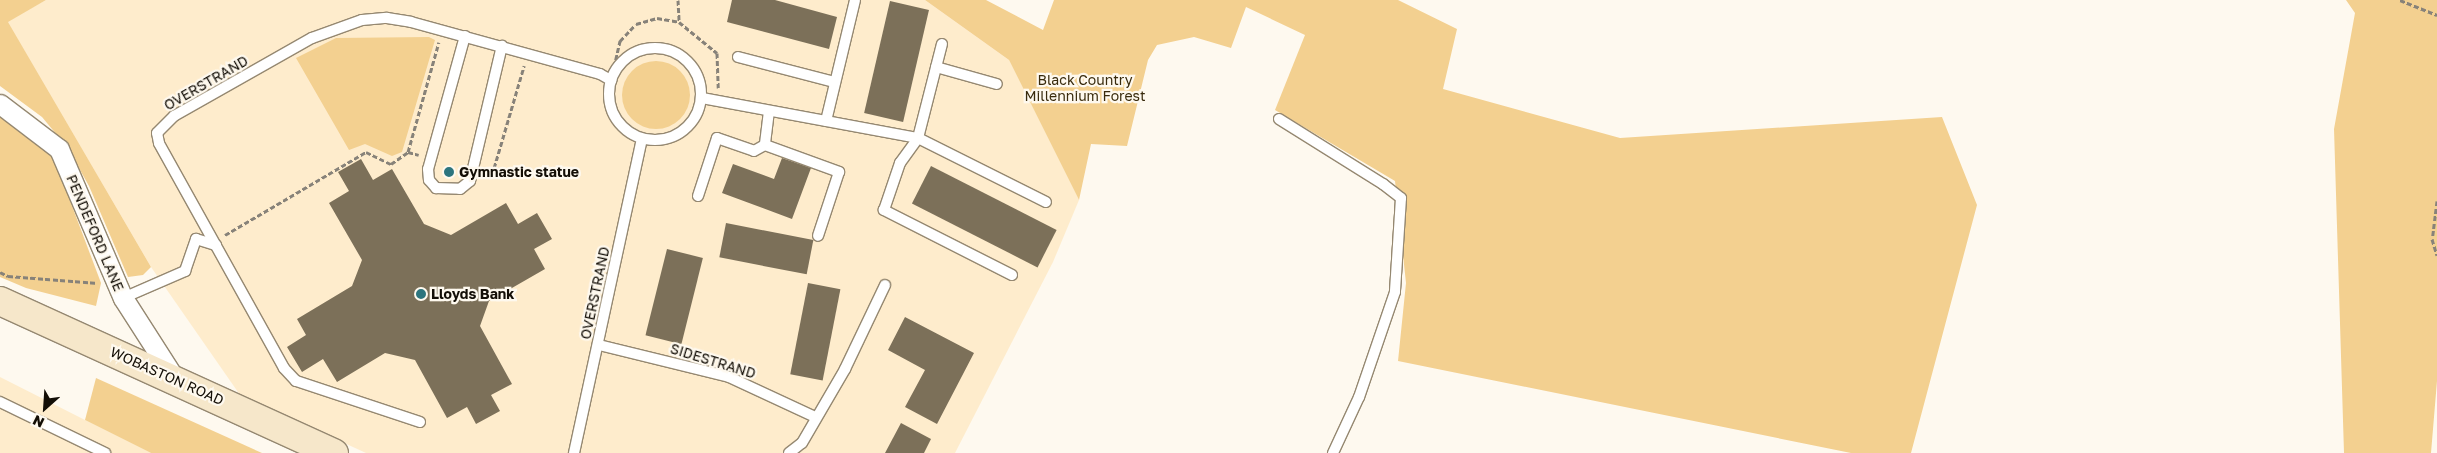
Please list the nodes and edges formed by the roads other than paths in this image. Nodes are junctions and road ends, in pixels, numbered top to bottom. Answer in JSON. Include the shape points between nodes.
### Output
{"nodes":[{"id":1,"x":855,"y":0,"type":"edge"},
{"id":2,"x":465,"y":36,"type":"junction"},
{"id":3,"x":942,"y":44,"type":"dead end"},
{"id":4,"x":502,"y":46,"type":"junction"},
{"id":5,"x":738,"y":57,"type":"dead end"},
{"id":6,"x":936,"y":67,"type":"junction"},
{"id":7,"x":611,"y":80,"type":"junction"},
{"id":8,"x":835,"y":82,"type":"junction"},
{"id":9,"x":998,"y":84,"type":"dead end"},
{"id":10,"x":702,"y":98,"type":"junction"},
{"id":11,"x":0,"y":104,"type":"edge"},
{"id":12,"x":769,"y":111,"type":"junction"},
{"id":13,"x":1278,"y":120,"type":"dead end"},
{"id":14,"x":826,"y":121,"type":"junction"},
{"id":15,"x":918,"y":138,"type":"junction"},
{"id":16,"x":642,"y":139,"type":"junction"},
{"id":17,"x":765,"y":146,"type":"junction"},
{"id":18,"x":698,"y":196,"type":"dead end"},
{"id":19,"x":1046,"y":202,"type":"dead end"},
{"id":20,"x":818,"y":236,"type":"dead end"},
{"id":21,"x":215,"y":243,"type":"junction"},
{"id":22,"x":1012,"y":275,"type":"dead end"},
{"id":23,"x":886,"y":285,"type":"dead end"},
{"id":24,"x":120,"y":290,"type":"junction"},
{"id":25,"x":0,"y":301,"type":"edge"},
{"id":26,"x":598,"y":345,"type":"junction"},
{"id":27,"x":174,"y":378,"type":"junction"},
{"id":28,"x":0,"y":402,"type":"edge"},
{"id":29,"x":815,"y":417,"type":"junction"},
{"id":30,"x":420,"y":422,"type":"dead end"},
{"id":31,"x":105,"y":453,"type":"edge"},
{"id":32,"x":334,"y":453,"type":"edge"},
{"id":33,"x":574,"y":453,"type":"edge"},
{"id":34,"x":789,"y":453,"type":"edge"},
{"id":35,"x":1333,"y":453,"type":"edge"}],
"edges":[{"from":1,"to":8,"type":"lane"},
{"from":2,"to":4,"type":"lane","name":"OVERSTRAND"},
{"from":2,"to":4,"type":"lane","via":[[430,159],[429,180],[436,188],[460,189],[470,181]]},
{"from":2,"to":21,"type":"lane","name":"OVERSTRAND","via":[[387,18],[342,25],[316,35],[162,125],[157,133],[159,143]]},
{"from":3,"to":6,"type":"lane"},
{"from":4,"to":7,"type":"lane","name":"OVERSTRAND"},
{"from":5,"to":8,"type":"lane"},
{"from":6,"to":9,"type":"lane"},
{"from":6,"to":15,"type":"lane"},
{"from":7,"to":10,"type":"lane","via":[[628,56],[642,49],[672,50],[695,69]]},
{"from":7,"to":16,"type":"lane","via":[[611,109],[618,122]]},
{"from":8,"to":14,"type":"lane"},
{"from":10,"to":12,"type":"lane"},
{"from":10,"to":16,"type":"lane","via":[[692,123],[682,133],[656,141]]},
{"from":11,"to":24,"type":"street","name":"PENDEFORD LANE","via":[[59,149]]},
{"from":12,"to":14,"type":"lane"},
{"from":12,"to":17,"type":"lane"},
{"from":13,"to":35,"type":"lane","via":[[1401,198],[1395,292],[1359,397]]},
{"from":14,"to":15,"type":"lane"},
{"from":15,"to":19,"type":"lane"},
{"from":15,"to":22,"type":"lane","via":[[900,163],[884,210]]},
{"from":16,"to":26,"type":"lane","name":"OVERSTRAND"},
{"from":17,"to":18,"type":"lane","via":[[754,151],[717,138]]},
{"from":17,"to":20,"type":"lane","via":[[839,172]]},
{"from":21,"to":24,"type":"lane","via":[[196,239],[185,271]]},
{"from":21,"to":30,"type":"lane","name":"OVERSTRAND","via":[[284,368],[296,382]]},
{"from":23,"to":29,"type":"lane","via":[[844,369]]},
{"from":24,"to":27,"type":"street","name":"PENDEFORD LANE"},
{"from":25,"to":27,"type":"street","name":"WOBASTON ROAD"},
{"from":26,"to":29,"type":"lane","name":"SIDESTRAND","via":[[729,377]]},
{"from":26,"to":33,"type":"lane","name":"OVERSTRAND"},
{"from":27,"to":32,"type":"street","name":"WOBASTON ROAD"},
{"from":28,"to":31,"type":"lane"},
{"from":29,"to":34,"type":"lane","via":[[802,443]]}]}
